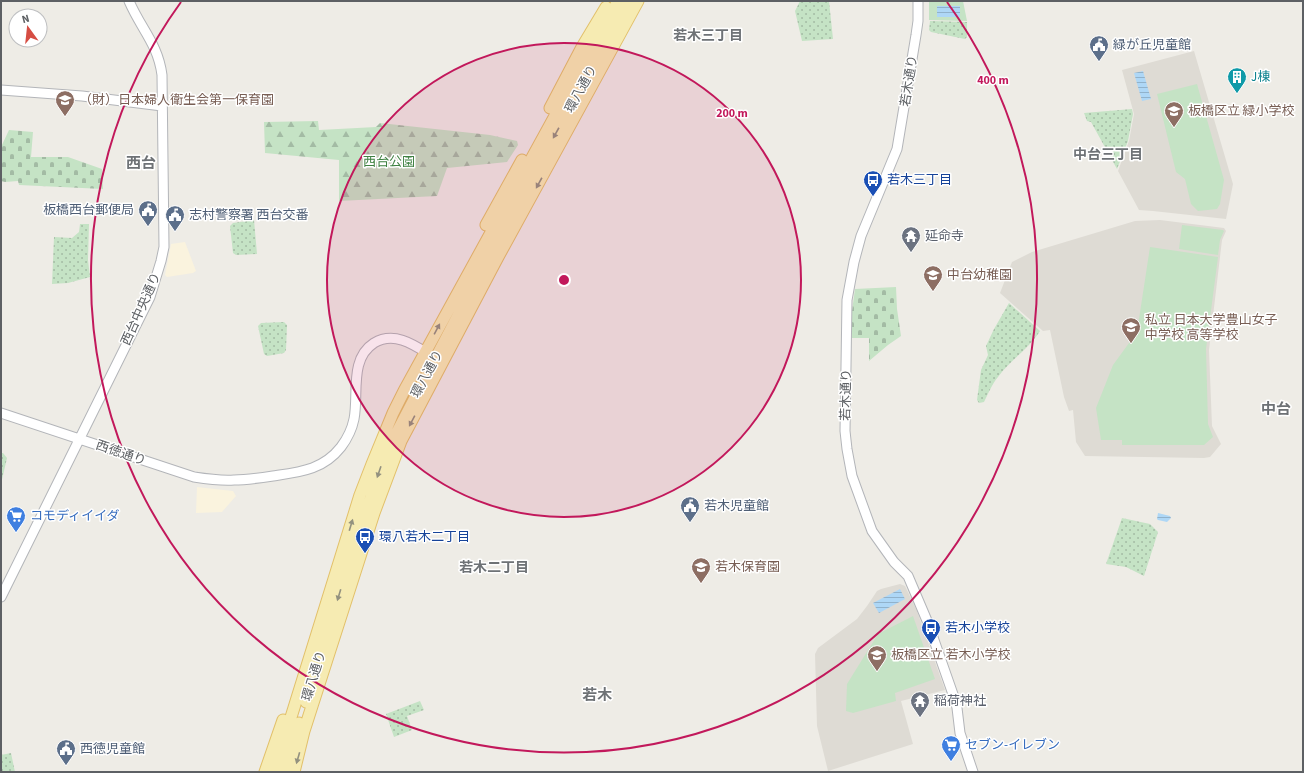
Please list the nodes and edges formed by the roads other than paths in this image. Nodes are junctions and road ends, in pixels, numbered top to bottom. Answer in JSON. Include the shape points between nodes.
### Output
{"nodes":[{"id":1,"x":129,"y":1,"type":"edge"},
{"id":2,"x":617,"y":1,"type":"edge"},
{"id":3,"x":630,"y":1,"type":"edge"},
{"id":4,"x":637,"y":1,"type":"edge"},
{"id":5,"x":918,"y":1,"type":"edge"},
{"id":6,"x":613,"y":11,"type":"edge"},
{"id":7,"x":1,"y":90,"type":"edge"},
{"id":8,"x":162,"y":106,"type":"junction"},
{"id":9,"x":425,"y":352,"type":"junction"},
{"id":10,"x":435,"y":358,"type":"junction"},
{"id":11,"x":1,"y":413,"type":"edge"},
{"id":12,"x":79,"y":439,"type":"junction"},
{"id":13,"x":1,"y":597,"type":"edge"},
{"id":14,"x":334,"y":626,"type":"junction"},
{"id":15,"x":306,"y":668,"type":"junction"},
{"id":16,"x":301,"y":730,"type":"junction"},
{"id":17,"x":265,"y":772,"type":"edge"},
{"id":18,"x":274,"y":772,"type":"edge"},
{"id":19,"x":284,"y":772,"type":"edge"},
{"id":20,"x":294,"y":772,"type":"edge"},
{"id":21,"x":974,"y":772,"type":"edge"}],
"edges":[{"from":1,"to":8,"type":"street","name":"西台中央通り","via":[[157,52],[162,75]]},
{"from":2,"to":6,"type":"main road"},
{"from":3,"to":6,"type":"main road","name":"環八通り"},
{"from":4,"to":6,"type":"main road"},
{"from":5,"to":21,"type":"street","name":"若木通り","via":[[918,22],[897,149],[861,236],[850,284],[845,431],[852,476],[872,531],[894,562],[908,576],[928,623],[955,700],[960,733]]},
{"from":9,"to":6,"type":"main road","name":"環八通り","one_way":true,"via":[[452,301],[471,252],[582,48]]},
{"from":6,"to":10,"type":"main road","name":"環八通り","one_way":true,"via":[[518,201]]},
{"from":6,"to":14,"type":"main road","one_way":true,"via":[[498,256],[401,441]]},
{"from":7,"to":8,"type":"street","via":[[82,96]]},
{"from":8,"to":12,"type":"street","name":"西台中央通り","via":[[164,234],[161,261],[150,297]]},
{"from":9,"to":10,"type":"street","name":"西徳通り"},
{"from":9,"to":12,"type":"street","name":"西徳通り","via":[[407,341],[394,338],[380,340],[370,346],[358,365],[354,422],[348,435],[334,454],[322,464],[306,471],[244,479],[194,477]]},
{"from":15,"to":9,"type":"main road","name":"環八通り","one_way":true,"via":[[372,464],[393,413]]},
{"from":10,"to":14,"type":"main road","name":"環八通り","one_way":true,"via":[[386,453],[351,556]]},
{"from":11,"to":12,"type":"street","name":"西徳通り"},
{"from":12,"to":13,"type":"street","name":"西台中央通り"},
{"from":14,"to":16,"type":"main road","name":"環八通り"},
{"from":14,"to":16,"type":"main road"},
{"from":15,"to":17,"type":"main road","via":[[283,719]]},
{"from":15,"to":18,"type":"main road","name":"環八通り"},
{"from":16,"to":19,"type":"main road","name":"環八通り"},
{"from":16,"to":20,"type":"main road","one_way":true}]}
